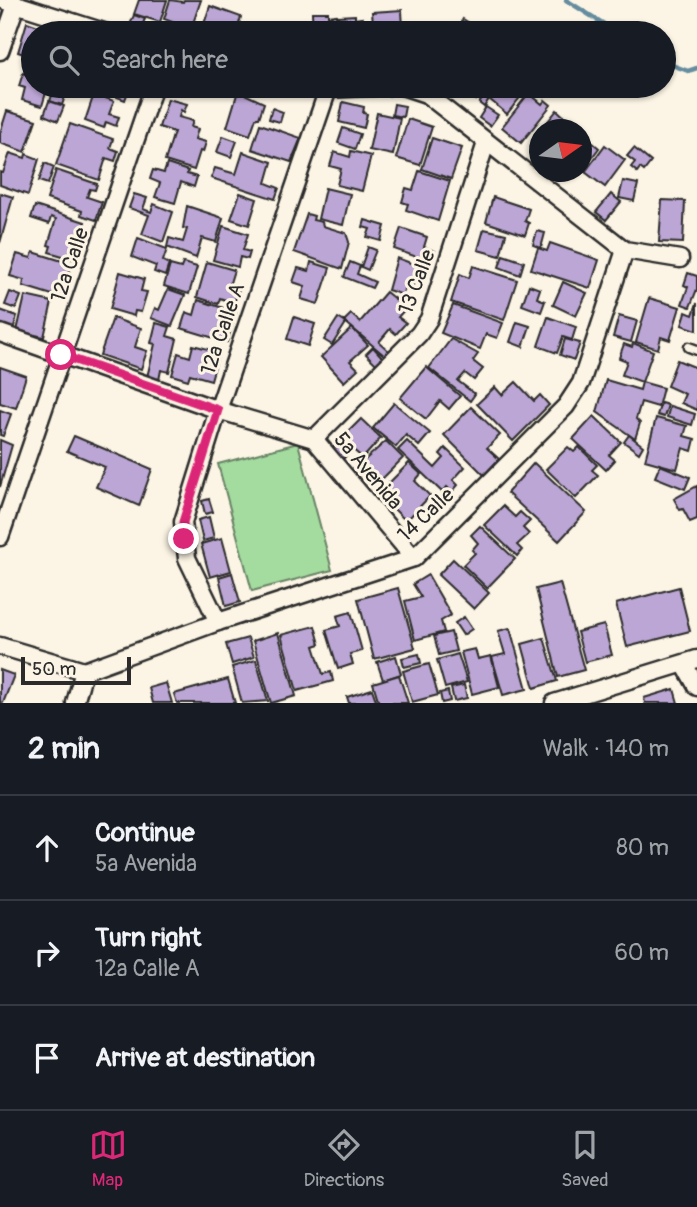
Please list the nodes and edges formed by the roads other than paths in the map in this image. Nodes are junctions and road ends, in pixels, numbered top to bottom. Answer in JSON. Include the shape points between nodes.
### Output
{"nodes":[{"id":1,"x":9,"y":2,"type":"edge"},
{"id":2,"x":69,"y":21,"type":"edge"},
{"id":3,"x":0,"y":51,"type":"edge"},
{"id":4,"x":150,"y":98,"type":"edge"},
{"id":5,"x":325,"y":98,"type":"edge"},
{"id":6,"x":431,"y":98,"type":"edge"},
{"id":7,"x":486,"y":143,"type":"junction"},
{"id":8,"x":625,"y":250,"type":"junction"},
{"id":9,"x":680,"y":259,"type":"dead end"},
{"id":10,"x":0,"y":333,"type":"edge"},
{"id":11,"x":61,"y":355,"type":"junction"},
{"id":12,"x":218,"y":410,"type":"junction"},
{"id":13,"x":314,"y":439,"type":"junction"},
{"id":14,"x":0,"y":537,"type":"edge"},
{"id":15,"x":414,"y":558,"type":"junction"},
{"id":16,"x":218,"y":622,"type":"junction"},
{"id":17,"x":0,"y":646,"type":"edge"},
{"id":18,"x":691,"y":661,"type":"edge"},
{"id":19,"x":83,"y":671,"type":"junction"},
{"id":20,"x":697,"y":687,"type":"edge"},
{"id":21,"x":563,"y":702,"type":"edge"},
{"id":22,"x":75,"y":703,"type":"edge"}],
"edges":[{"from":1,"to":2,"type":"street"},
{"from":1,"to":3,"type":"street"},
{"from":4,"to":11,"type":"street","name":"12a Calle"},
{"from":5,"to":12,"type":"street","name":"12a Calle A"},
{"from":6,"to":7,"type":"street"},
{"from":7,"to":8,"type":"street"},
{"from":7,"to":13,"type":"street","name":"13 Calle","via":[[429,319]]},
{"from":8,"to":9,"type":"street"},
{"from":8,"to":15,"type":"street","name":"14 Calle","via":[[581,383],[566,406]]},
{"from":10,"to":11,"type":"street","name":"5a Avenida"},
{"from":11,"to":12,"type":"street","name":"5a Avenida"},
{"from":11,"to":14,"type":"street","name":"12a Calle"},
{"from":12,"to":13,"type":"street","name":"5a Avenida"},
{"from":12,"to":16,"type":"street","name":"12a Calle A","via":[[183,522],[187,558]]},
{"from":13,"to":15,"type":"street","name":"5a Avenida"},
{"from":15,"to":16,"type":"street","name":"14 Calle"},
{"from":16,"to":19,"type":"street","name":"14 Calle"},
{"from":17,"to":19,"type":"street"},
{"from":18,"to":20,"type":"street"},
{"from":18,"to":21,"type":"street"},
{"from":19,"to":22,"type":"street"}]}
